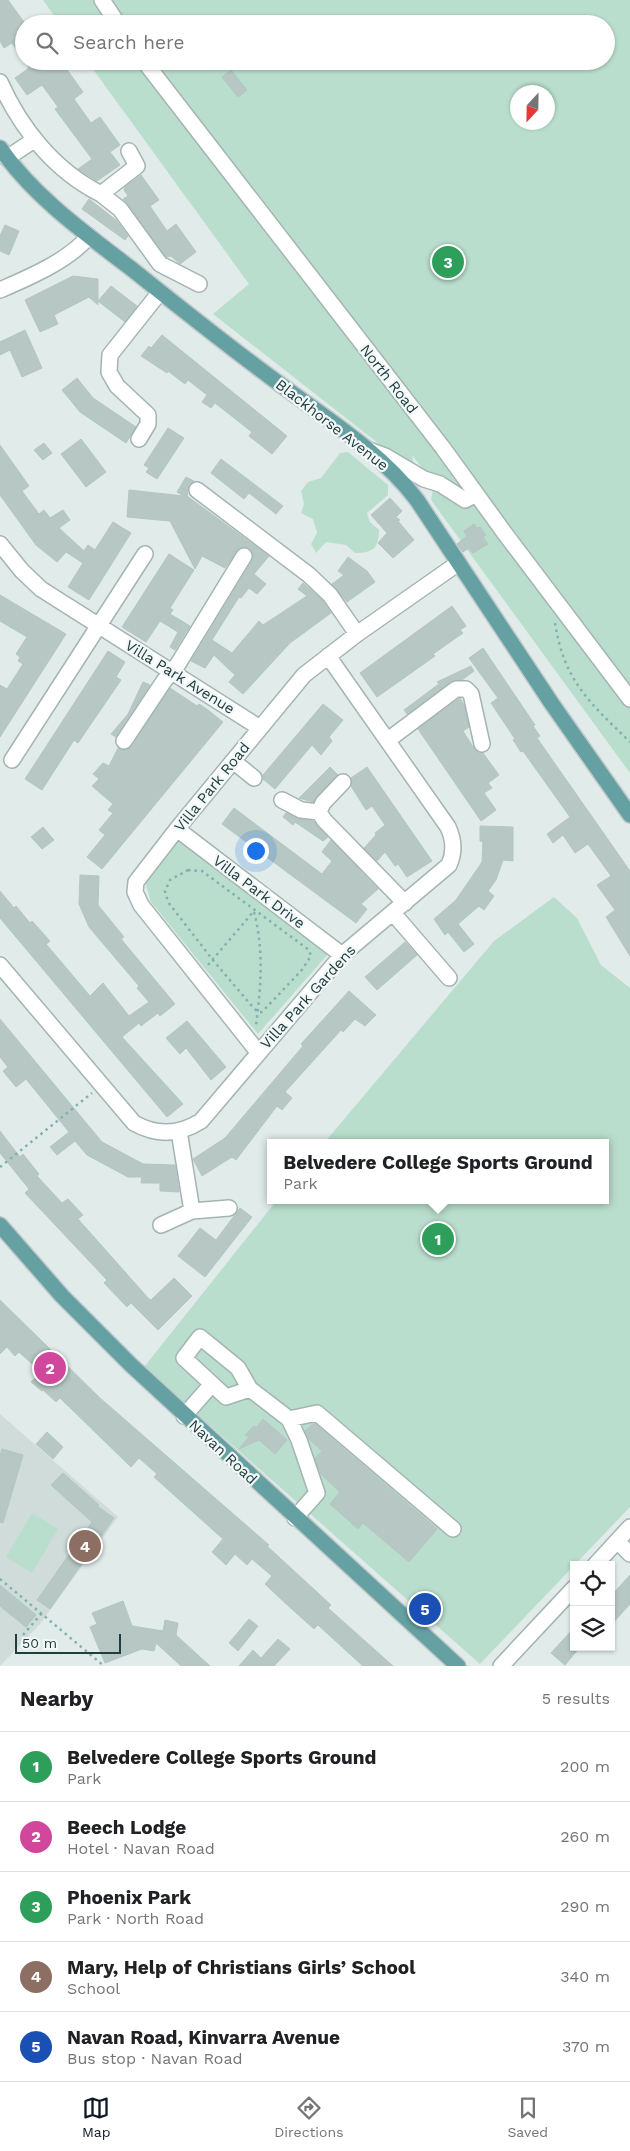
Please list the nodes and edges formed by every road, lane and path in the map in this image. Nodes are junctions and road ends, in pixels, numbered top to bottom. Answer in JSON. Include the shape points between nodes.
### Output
{"nodes":[{"id":1,"x":102,"y":0,"type":"edge"},
{"id":2,"x":112,"y":15,"type":"edge"},
{"id":3,"x":151,"y":70,"type":"edge"},
{"id":4,"x":0,"y":82,"type":"edge"},
{"id":5,"x":34,"y":140,"type":"junction"},
{"id":6,"x":129,"y":151,"type":"dead end"},
{"id":7,"x":3,"y":153,"type":"edge"},
{"id":8,"x":101,"y":194,"type":"junction"},
{"id":9,"x":89,"y":236,"type":"junction"},
{"id":10,"x":199,"y":284,"type":"dead end"},
{"id":11,"x":0,"y":290,"type":"edge"},
{"id":12,"x":160,"y":292,"type":"junction"},
{"id":13,"x":139,"y":440,"type":"dead end"},
{"id":14,"x":367,"y":449,"type":"junction"},
{"id":15,"x":424,"y":478,"type":"junction"},
{"id":16,"x":407,"y":487,"type":"junction"},
{"id":17,"x":198,"y":490,"type":"dead end"},
{"id":18,"x":476,"y":494,"type":"junction"},
{"id":19,"x":0,"y":544,"type":"edge"},
{"id":20,"x":145,"y":554,"type":"dead end"},
{"id":21,"x":244,"y":556,"type":"dead end"},
{"id":22,"x":457,"y":564,"type":"junction"},
{"id":23,"x":561,"y":608,"type":"junction"},
{"id":24,"x":98,"y":626,"type":"junction"},
{"id":25,"x":357,"y":634,"type":"junction"},
{"id":26,"x":328,"y":656,"type":"junction"},
{"id":27,"x":171,"y":672,"type":"junction"},
{"id":28,"x":630,"y":699,"type":"edge"},
{"id":29,"x":260,"y":728,"type":"junction"},
{"id":30,"x":388,"y":740,"type":"junction"},
{"id":31,"x":124,"y":741,"type":"dead end"},
{"id":32,"x":630,"y":742,"type":"edge"},
{"id":33,"x":482,"y":744,"type":"dead end"},
{"id":34,"x":12,"y":760,"type":"dead end"},
{"id":35,"x":233,"y":761,"type":"junction"},
{"id":36,"x":254,"y":778,"type":"dead end"},
{"id":37,"x":343,"y":782,"type":"dead end"},
{"id":38,"x":282,"y":800,"type":"dead end"},
{"id":39,"x":319,"y":812,"type":"junction"},
{"id":40,"x":630,"y":816,"type":"edge"},
{"id":41,"x":177,"y":829,"type":"junction"},
{"id":42,"x":265,"y":896,"type":"junction"},
{"id":43,"x":405,"y":903,"type":"junction"},
{"id":44,"x":254,"y":911,"type":"junction"},
{"id":45,"x":393,"y":913,"type":"junction"},
{"id":46,"x":342,"y":955,"type":"junction"},
{"id":47,"x":212,"y":959,"type":"junction"},
{"id":48,"x":0,"y":965,"type":"edge"},
{"id":49,"x":197,"y":976,"type":"junction"},
{"id":50,"x":449,"y":978,"type":"dead end"},
{"id":51,"x":258,"y":1012,"type":"junction"},
{"id":52,"x":258,"y":1052,"type":"junction"},
{"id":53,"x":101,"y":1086,"type":"junction"},
{"id":54,"x":179,"y":1131,"type":"junction"},
{"id":55,"x":0,"y":1167,"type":"edge"},
{"id":56,"x":229,"y":1208,"type":"dead end"},
{"id":57,"x":192,"y":1211,"type":"junction"},
{"id":58,"x":161,"y":1225,"type":"dead end"},
{"id":59,"x":1,"y":1229,"type":"edge"},
{"id":60,"x":207,"y":1389,"type":"junction"},
{"id":61,"x":250,"y":1389,"type":"junction"},
{"id":62,"x":184,"y":1416,"type":"junction"},
{"id":63,"x":289,"y":1419,"type":"junction"},
{"id":64,"x":295,"y":1518,"type":"junction"},
{"id":65,"x":630,"y":1527,"type":"edge"},
{"id":66,"x":453,"y":1529,"type":"dead end"},
{"id":67,"x":618,"y":1542,"type":"junction"},
{"id":68,"x":630,"y":1554,"type":"edge"},
{"id":69,"x":599,"y":1561,"type":"edge"},
{"id":70,"x":0,"y":1579,"type":"edge"},
{"id":71,"x":570,"y":1592,"type":"edge"},
{"id":72,"x":42,"y":1613,"type":"junction"},
{"id":73,"x":23,"y":1635,"type":"dead end"},
{"id":74,"x":104,"y":1666,"type":"edge"},
{"id":75,"x":458,"y":1666,"type":"edge"},
{"id":76,"x":501,"y":1666,"type":"edge"}],
"edges":[{"from":1,"to":2,"type":"street"},
{"from":3,"to":18,"type":"street","name":"North Road"},
{"from":4,"to":5,"type":"street"},
{"from":5,"to":7,"type":"street"},
{"from":5,"to":8,"type":"street","via":[[80,183]]},
{"from":6,"to":8,"type":"street","via":[[137,166]]},
{"from":7,"to":9,"type":"main road","name":"Blackhorse Avenue","via":[[31,185]]},
{"from":8,"to":10,"type":"street","via":[[120,209],[160,264]]},
{"from":9,"to":11,"type":"street","via":[[60,260]]},
{"from":9,"to":12,"type":"main road","name":"Blackhorse Avenue"},
{"from":12,"to":13,"type":"street","via":[[110,355],[109,372],[118,386],[148,415],[148,424]]},
{"from":12,"to":14,"type":"main road","name":"Blackhorse Avenue"},
{"from":14,"to":15,"type":"street"},
{"from":14,"to":16,"type":"main road","name":"Blackhorse Avenue"},
{"from":15,"to":16,"type":"street"},
{"from":15,"to":18,"type":"street","via":[[465,500]]},
{"from":16,"to":22,"type":"main road","name":"Blackhorse Avenue"},
{"from":17,"to":25,"type":"street","via":[[309,575],[330,595]]},
{"from":18,"to":23,"type":"street","name":"North Road"},
{"from":19,"to":24,"type":"street","name":"Villa Park Avenue","via":[[41,589]]},
{"from":20,"to":24,"type":"street"},
{"from":21,"to":27,"type":"street"},
{"from":22,"to":25,"type":"street","name":"Villa Park Road"},
{"from":22,"to":40,"type":"main road","name":"Blackhorse Avenue"},
{"from":23,"to":28,"type":"street","name":"North Road"},
{"from":23,"to":32,"type":"path","via":[[555,623],[558,646],[566,667],[587,701]]},
{"from":24,"to":27,"type":"street","name":"Villa Park Avenue"},
{"from":24,"to":34,"type":"street"},
{"from":25,"to":26,"type":"street","name":"Villa Park Road"},
{"from":26,"to":29,"type":"street","name":"Villa Park Road","via":[[304,675]]},
{"from":26,"to":30,"type":"street","name":"Villa Park Gardens"},
{"from":27,"to":29,"type":"street","name":"Villa Park Avenue"},
{"from":27,"to":31,"type":"street"},
{"from":29,"to":35,"type":"street","name":"Villa Park Road"},
{"from":30,"to":33,"type":"street","via":[[456,689],[466,689],[471,694]]},
{"from":30,"to":43,"type":"street","name":"Villa Park Gardens","via":[[448,827],[453,841],[449,865]]},
{"from":35,"to":36,"type":"street"},
{"from":35,"to":41,"type":"street","name":"Villa Park Road"},
{"from":37,"to":39,"type":"street"},
{"from":38,"to":39,"type":"street","via":[[301,810]]},
{"from":39,"to":43,"type":"street"},
{"from":41,"to":42,"type":"street","name":"Villa Park Drive"},
{"from":41,"to":49,"type":"street","name":"Villa Park Road","via":[[136,882],[135,892],[141,905]]},
{"from":42,"to":44,"type":"path"},
{"from":42,"to":46,"type":"street","name":"Villa Park Drive"},
{"from":43,"to":45,"type":"street","name":"Villa Park Gardens"},
{"from":44,"to":47,"type":"path"},
{"from":44,"to":47,"type":"path","via":[[202,871],[188,870],[170,880],[165,891],[168,902]]},
{"from":44,"to":51,"type":"path","via":[[260,935],[262,975]]},
{"from":44,"to":51,"type":"path","via":[[309,950],[311,956],[267,1009]]},
{"from":45,"to":46,"type":"street","name":"Villa Park Gardens"},
{"from":45,"to":50,"type":"street"},
{"from":46,"to":52,"type":"street","name":"Villa Park Gardens"},
{"from":47,"to":49,"type":"path"},
{"from":47,"to":51,"type":"path"},
{"from":48,"to":53,"type":"street","name":"Villa Park Gardens"},
{"from":49,"to":52,"type":"street","name":"Villa Park Road"},
{"from":51,"to":52,"type":"path"},
{"from":52,"to":54,"type":"street","name":"Villa Park Gardens","via":[[201,1121]]},
{"from":53,"to":54,"type":"street","name":"Villa Park Gardens","via":[[134,1123],[155,1132]]},
{"from":53,"to":55,"type":"path"},
{"from":54,"to":57,"type":"street"},
{"from":56,"to":57,"type":"street"},
{"from":57,"to":58,"type":"street"},
{"from":59,"to":62,"type":"main road","name":"Navan Road","via":[[62,1296]]},
{"from":60,"to":61,"type":"street","via":[[226,1397]]},
{"from":60,"to":61,"type":"street","via":[[184,1358],[200,1338],[238,1368]]},
{"from":60,"to":62,"type":"street"},
{"from":61,"to":63,"type":"street"},
{"from":62,"to":64,"type":"main road","name":"Navan Road"},
{"from":63,"to":64,"type":"street","via":[[317,1493]]},
{"from":63,"to":66,"type":"street","via":[[316,1412]]},
{"from":64,"to":75,"type":"main road","name":"Navan Road"},
{"from":65,"to":67,"type":"street"},
{"from":67,"to":68,"type":"street"},
{"from":67,"to":69,"type":"street"},
{"from":70,"to":72,"type":"path"},
{"from":71,"to":76,"type":"street"},
{"from":72,"to":73,"type":"path"},
{"from":72,"to":74,"type":"path"}]}
